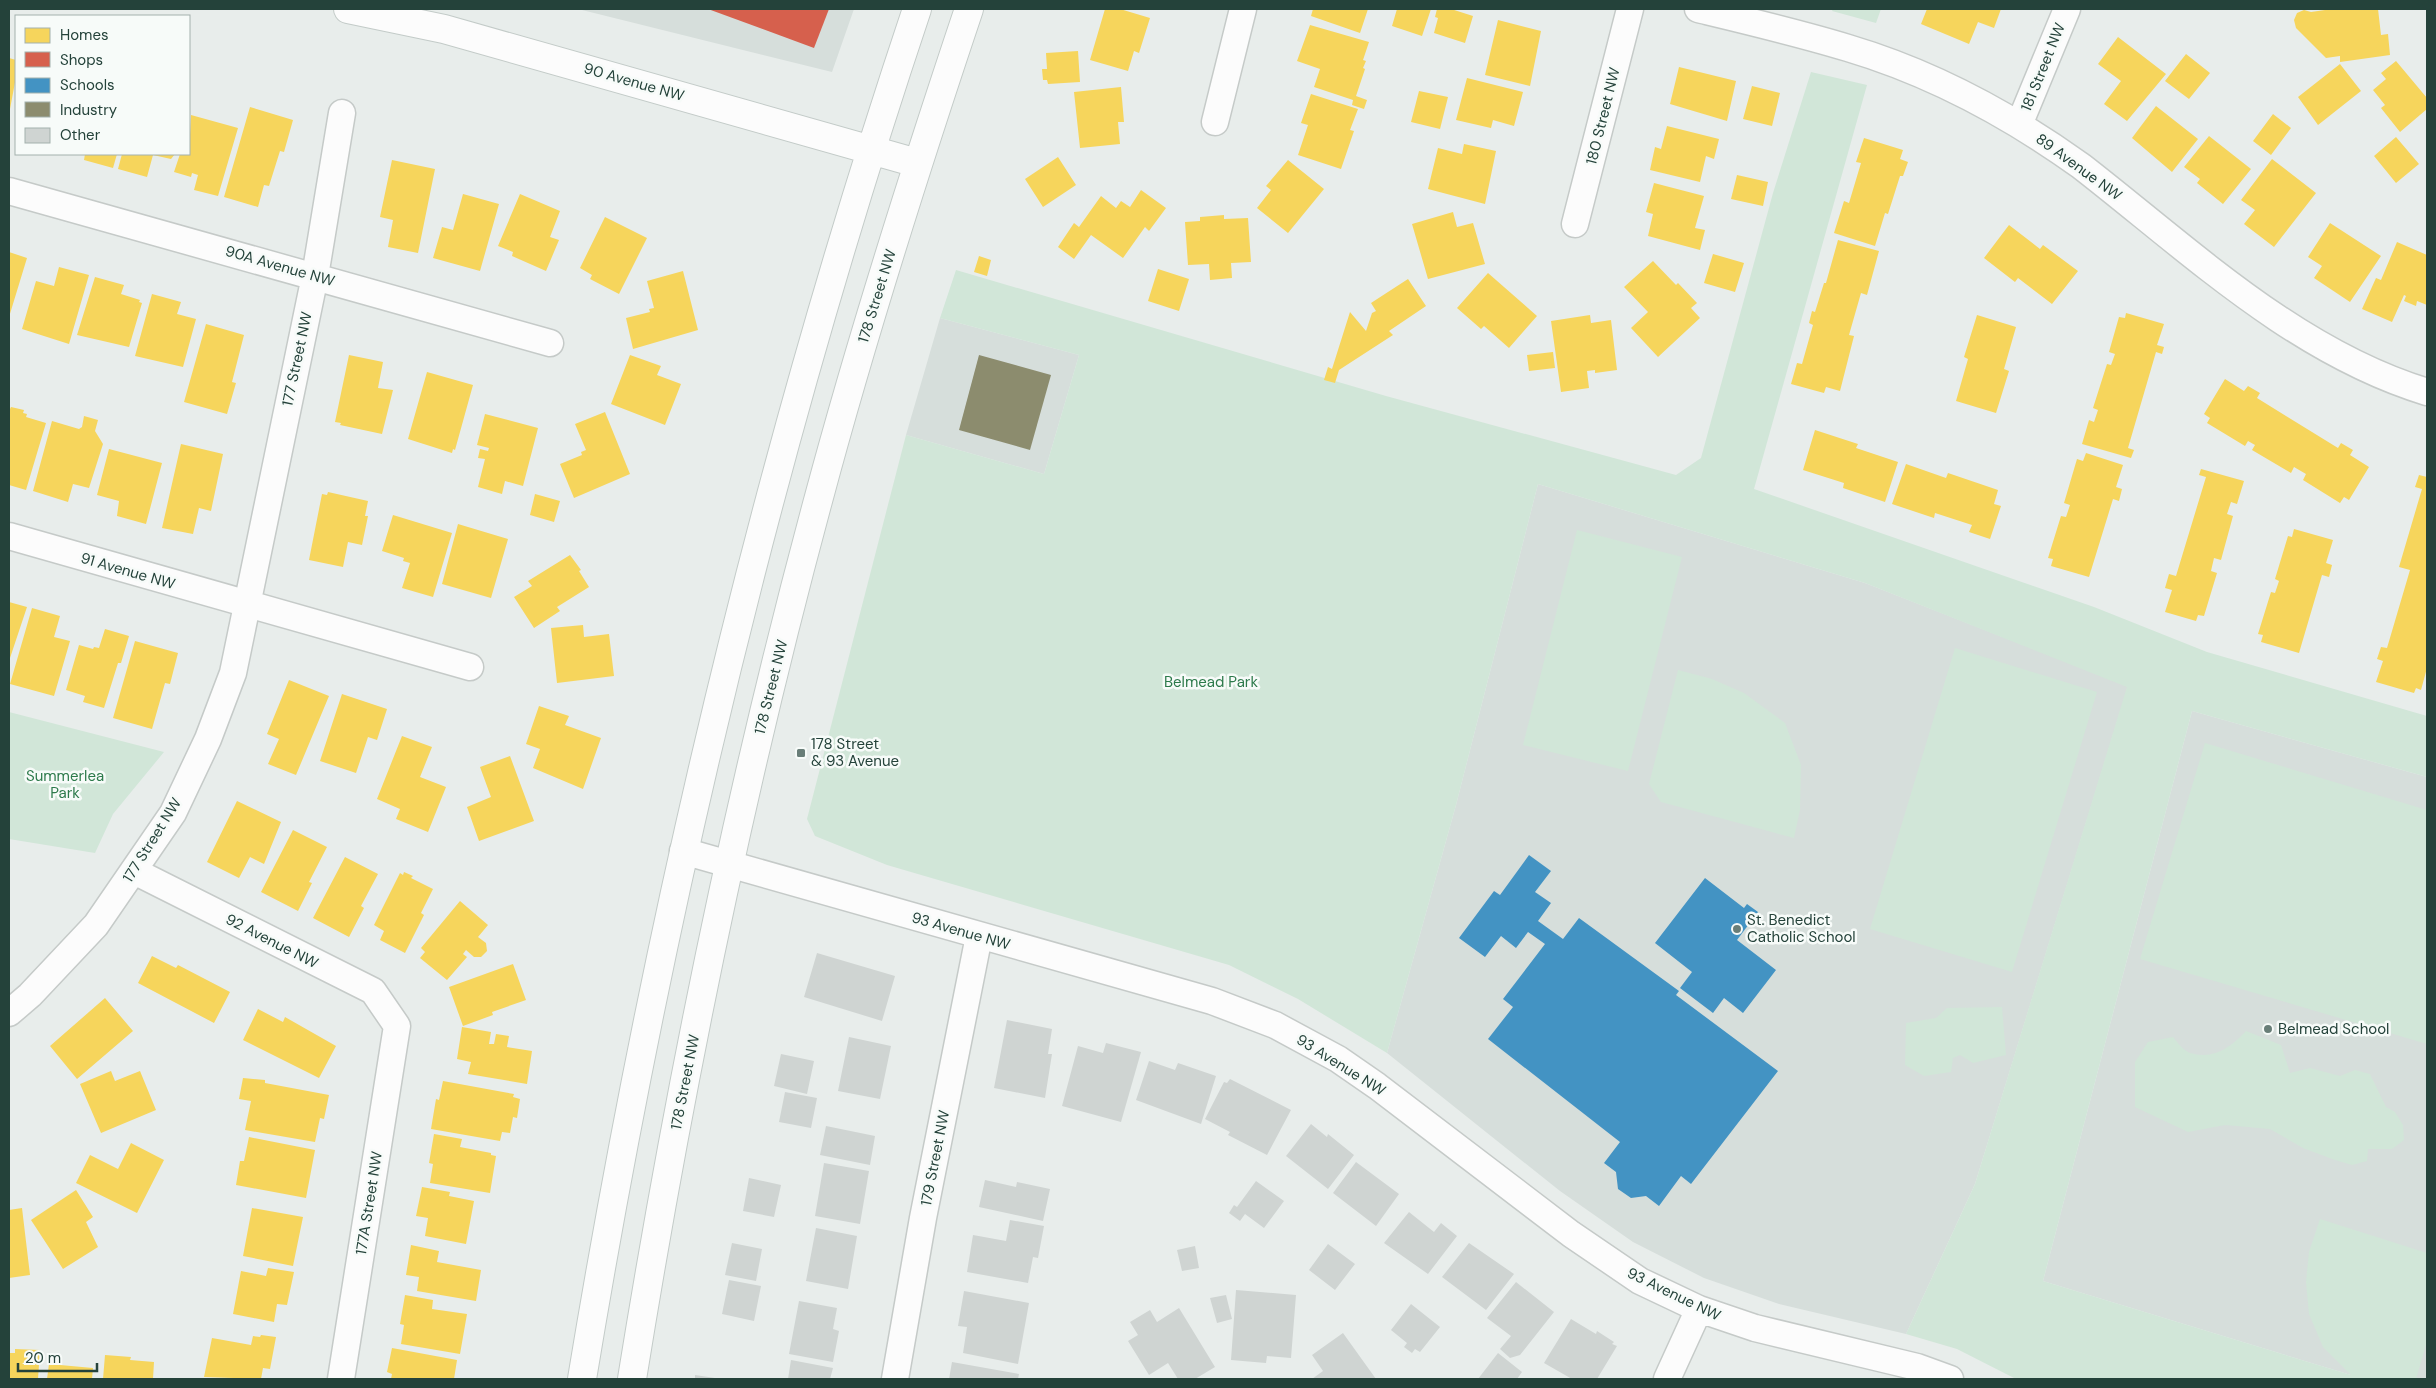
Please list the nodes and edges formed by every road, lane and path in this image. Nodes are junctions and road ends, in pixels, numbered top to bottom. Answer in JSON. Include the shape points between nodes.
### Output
{"nodes":[{"id":1,"x":348,"y":9,"type":"edge"},
{"id":2,"x":917,"y":9,"type":"edge"},
{"id":3,"x":969,"y":9,"type":"edge"},
{"id":4,"x":1243,"y":9,"type":"edge"},
{"id":5,"x":1630,"y":9,"type":"edge"},
{"id":6,"x":1698,"y":9,"type":"edge"},
{"id":7,"x":2067,"y":9,"type":"edge"},
{"id":8,"x":342,"y":113,"type":"dead end"},
{"id":9,"x":1214,"y":122,"type":"dead end"},
{"id":10,"x":2019,"y":125,"type":"junction"},
{"id":11,"x":870,"y":149,"type":"junction"},
{"id":12,"x":917,"y":163,"type":"junction"},
{"id":13,"x":9,"y":191,"type":"edge"},
{"id":14,"x":1575,"y":224,"type":"dead end"},
{"id":15,"x":315,"y":276,"type":"junction"},
{"id":16,"x":550,"y":343,"type":"dead end"},
{"id":17,"x":2427,"y":392,"type":"edge"},
{"id":18,"x":9,"y":536,"type":"edge"},
{"id":19,"x":246,"y":605,"type":"junction"},
{"id":20,"x":470,"y":667,"type":"dead end"},
{"id":21,"x":683,"y":850,"type":"junction"},
{"id":22,"x":728,"y":863,"type":"junction"},
{"id":23,"x":134,"y":871,"type":"junction"},
{"id":24,"x":979,"y":936,"type":"junction"},
{"id":25,"x":9,"y":1013,"type":"edge"},
{"id":26,"x":397,"y":1026,"type":"joint"},
{"id":27,"x":1699,"y":1308,"type":"junction"},
{"id":28,"x":341,"y":1379,"type":"edge"},
{"id":29,"x":582,"y":1379,"type":"edge"},
{"id":30,"x":632,"y":1379,"type":"edge"},
{"id":31,"x":895,"y":1379,"type":"edge"},
{"id":32,"x":1667,"y":1379,"type":"edge"},
{"id":33,"x":1950,"y":1379,"type":"edge"}],
"edges":[{"from":1,"to":11,"type":"main road","name":"90 Avenue NW","via":[[444,29]]},
{"from":2,"to":11,"type":"main road"},
{"from":3,"to":12,"type":"main road","name":"178 Street NW"},
{"from":4,"to":9,"type":"street"},
{"from":5,"to":14,"type":"street","name":"180 Street NW"},
{"from":6,"to":10,"type":"street","name":"89 Avenue NW","via":[[1849,48],[1898,65],[1942,84]]},
{"from":7,"to":10,"type":"street","name":"181 Street NW"},
{"from":8,"to":15,"type":"street","name":"177 Street NW"},
{"from":10,"to":17,"type":"street","name":"89 Avenue NW","via":[[2080,166],[2286,325],[2350,362]]},
{"from":11,"to":12,"type":"main road","name":"90 Avenue NW"},
{"from":11,"to":21,"type":"main road","via":[[772,486]]},
{"from":12,"to":22,"type":"main road","name":"178 Street NW","via":[[819,496]]},
{"from":13,"to":15,"type":"street","name":"90A Avenue NW"},
{"from":15,"to":16,"type":"street","name":"90A Avenue NW"},
{"from":15,"to":19,"type":"street","name":"177 Street NW"},
{"from":18,"to":19,"type":"street","name":"91 Avenue NW"},
{"from":19,"to":20,"type":"street"},
{"from":19,"to":23,"type":"street","name":"177 Street NW","via":[[233,673],[208,738],[173,813]]},
{"from":21,"to":22,"type":"street","name":"93 Avenue NW"},
{"from":21,"to":29,"type":"main road","via":[[641,1048]]},
{"from":22,"to":24,"type":"street","name":"93 Avenue NW"},
{"from":22,"to":30,"type":"main road","name":"178 Street NW","via":[[657,1229]]},
{"from":23,"to":25,"type":"street","name":"177 Street NW","via":[[96,925]]},
{"from":23,"to":26,"type":"street","name":"92 Avenue NW","via":[[373,991]]},
{"from":24,"to":27,"type":"street","name":"93 Avenue NW","via":[[1212,1001],[1309,1042],[1377,1086],[1604,1258],[1640,1281]]},
{"from":24,"to":31,"type":"street","name":"179 Street NW"},
{"from":26,"to":28,"type":"street","name":"177A Street NW"},
{"from":27,"to":32,"type":"street"},
{"from":27,"to":33,"type":"street","name":"93 Avenue NW","via":[[1755,1328],[1917,1367]]}]}
